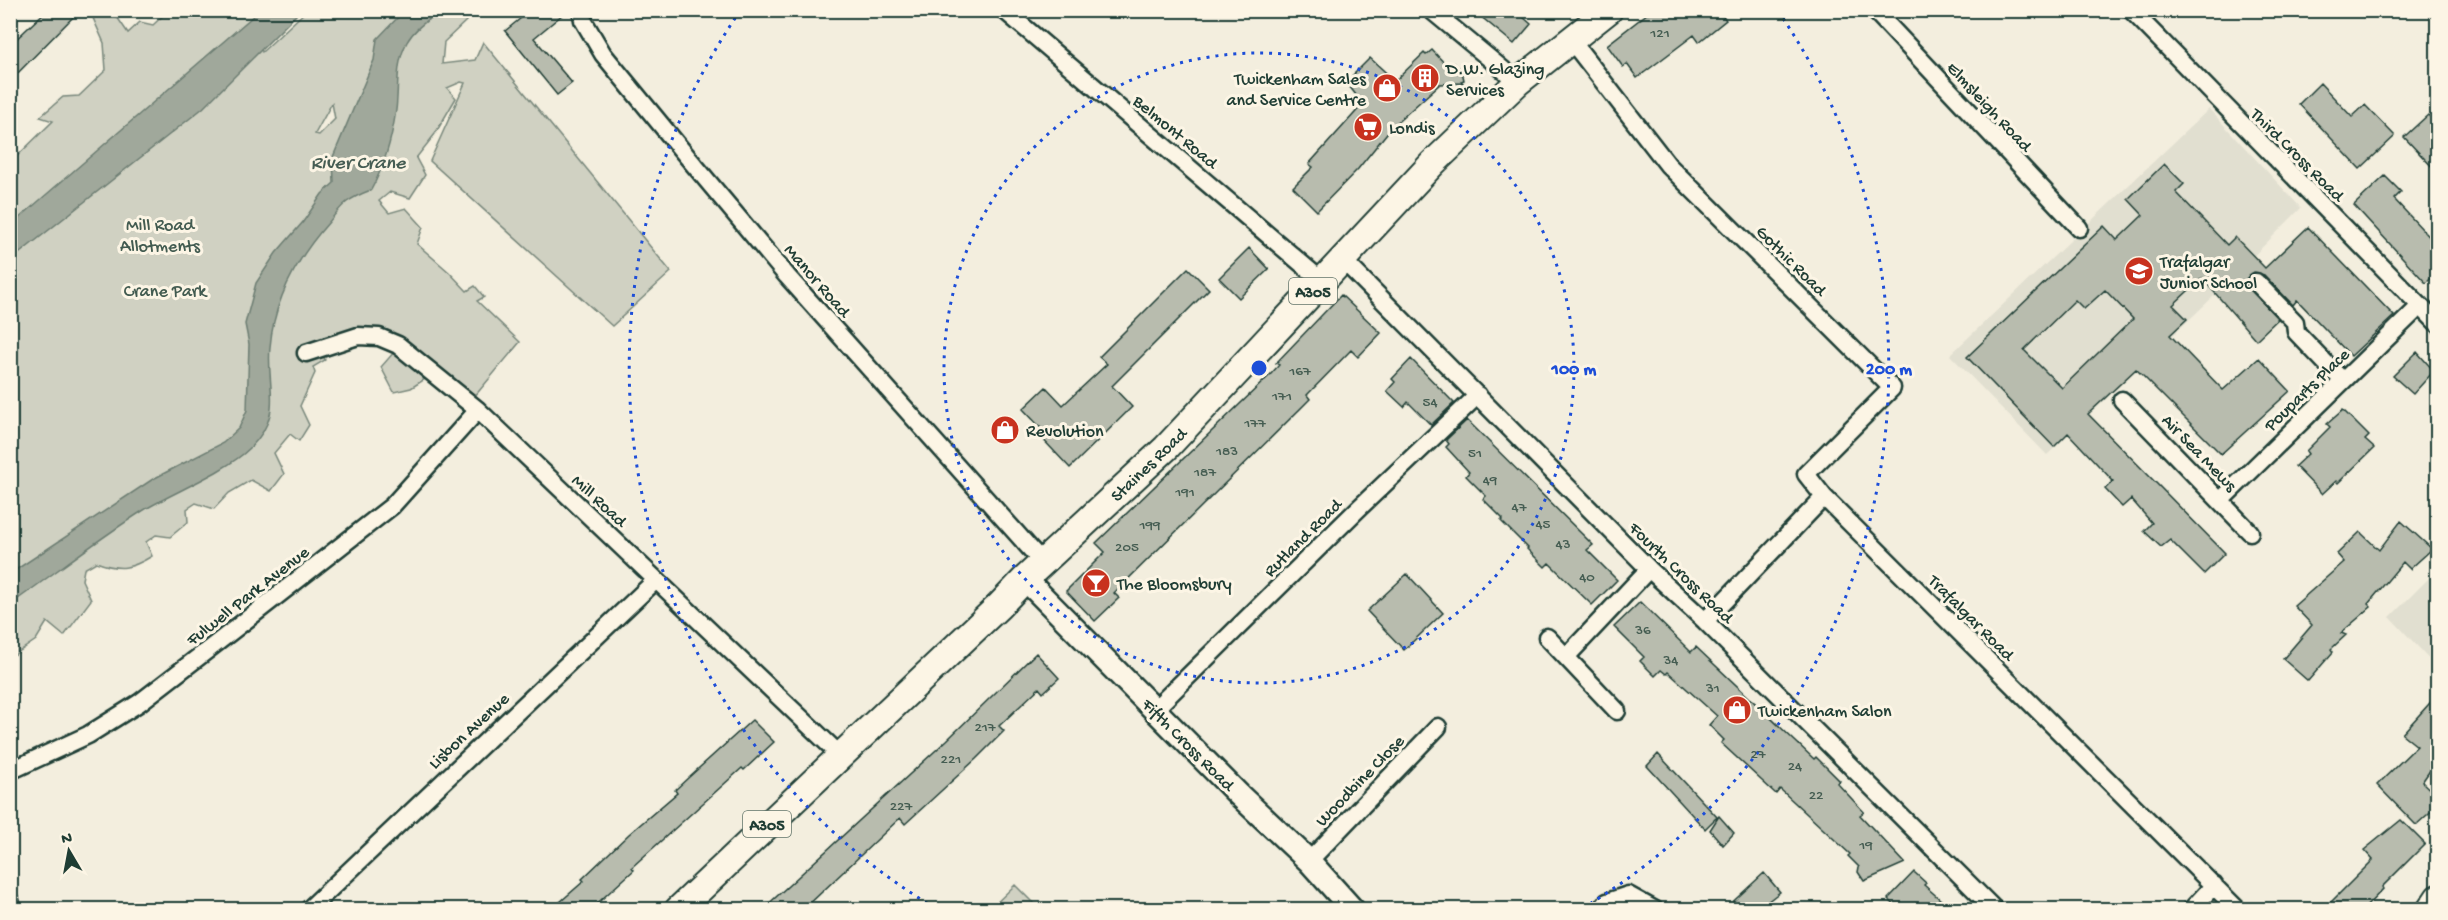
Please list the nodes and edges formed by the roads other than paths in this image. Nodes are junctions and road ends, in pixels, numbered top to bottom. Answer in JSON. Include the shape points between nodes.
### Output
{"nodes":[{"id":1,"x":581,"y":10,"type":"edge"},
{"id":2,"x":1005,"y":10,"type":"edge"},
{"id":3,"x":1431,"y":10,"type":"edge"},
{"id":4,"x":1609,"y":10,"type":"edge"},
{"id":5,"x":1874,"y":10,"type":"edge"},
{"id":6,"x":2131,"y":10,"type":"edge"},
{"id":7,"x":1571,"y":40,"type":"junction"},
{"id":8,"x":1518,"y":82,"type":"junction"},
{"id":9,"x":2079,"y":228,"type":"dead end"},
{"id":10,"x":1343,"y":260,"type":"junction"},
{"id":11,"x":1322,"y":281,"type":"junction"},
{"id":12,"x":2256,"y":282,"type":"dead end"},
{"id":13,"x":2420,"y":306,"type":"junction"},
{"id":14,"x":2438,"y":324,"type":"edge"},
{"id":15,"x":306,"y":353,"type":"dead end"},
{"id":16,"x":2342,"y":380,"type":"junction"},
{"id":17,"x":1478,"y":394,"type":"junction"},
{"id":18,"x":2122,"y":400,"type":"dead end"},
{"id":19,"x":478,"y":411,"type":"junction"},
{"id":20,"x":1824,"y":497,"type":"junction"},
{"id":21,"x":2220,"y":501,"type":"junction"},
{"id":22,"x":2250,"y":532,"type":"dead end"},
{"id":23,"x":1649,"y":569,"type":"junction"},
{"id":24,"x":1034,"y":571,"type":"junction"},
{"id":25,"x":656,"y":580,"type":"junction"},
{"id":26,"x":1705,"y":621,"type":"junction"},
{"id":27,"x":1547,"y":638,"type":"dead end"},
{"id":28,"x":1566,"y":657,"type":"junction"},
{"id":29,"x":1155,"y":709,"type":"junction"},
{"id":30,"x":1617,"y":711,"type":"dead end"},
{"id":31,"x":1438,"y":727,"type":"dead end"},
{"id":32,"x":840,"y":755,"type":"junction"},
{"id":33,"x":10,"y":771,"type":"edge"},
{"id":34,"x":1309,"y":861,"type":"junction"},
{"id":35,"x":2214,"y":885,"type":"junction"},
{"id":36,"x":2438,"y":898,"type":"edge"},
{"id":37,"x":10,"y":900,"type":"edge"},
{"id":38,"x":13,"y":909,"type":"edge"},
{"id":39,"x":308,"y":909,"type":"edge"},
{"id":40,"x":678,"y":909,"type":"edge"},
{"id":41,"x":1353,"y":909,"type":"edge"},
{"id":42,"x":1601,"y":909,"type":"edge"},
{"id":43,"x":1655,"y":909,"type":"edge"},
{"id":44,"x":1995,"y":909,"type":"edge"},
{"id":45,"x":2191,"y":909,"type":"edge"},
{"id":46,"x":2238,"y":909,"type":"edge"},
{"id":47,"x":2430,"y":909,"type":"edge"}],
"edges":[{"from":1,"to":24,"type":"street","name":"Manor Road","via":[[603,54]]},
{"from":2,"to":11,"type":"street","name":"Belmont Road"},
{"from":3,"to":8,"type":"street"},
{"from":4,"to":7,"type":"main road","name":"Staines Road","number":"A305"},
{"from":5,"to":9,"type":"street","name":"Elmsleigh Road"},
{"from":6,"to":13,"type":"street","name":"Third Cross Road"},
{"from":7,"to":8,"type":"main road","name":"Staines Road","number":"A305"},
{"from":7,"to":20,"type":"street","name":"Gothic Road","via":[[1668,165],[1892,388],[1806,474]]},
{"from":8,"to":10,"type":"main road","name":"Staines Road","number":"A305","via":[[1433,163]]},
{"from":10,"to":11,"type":"main road","name":"Staines Road","number":"A305"},
{"from":10,"to":17,"type":"street","name":"Fourth Cross Road"},
{"from":11,"to":24,"type":"main road","name":"Staines Road","number":"A305","via":[[1166,448]]},
{"from":12,"to":16,"type":"street"},
{"from":13,"to":14,"type":"street","name":"Third Cross Road"},
{"from":13,"to":16,"type":"street","name":"Pouparts Place"},
{"from":15,"to":19,"type":"street","name":"Mill Road","via":[[358,336],[379,337],[398,345]]},
{"from":16,"to":21,"type":"street","name":"Pouparts Place"},
{"from":17,"to":23,"type":"street","name":"Fourth Cross Road"},
{"from":17,"to":29,"type":"street","name":"Rutland Road"},
{"from":18,"to":21,"type":"street","name":"Air Sea Mews"},
{"from":19,"to":25,"type":"street","name":"Mill Road"},
{"from":19,"to":33,"type":"street","name":"Fulwell Park Avenue","via":[[392,506],[139,703],[88,735]]},
{"from":20,"to":26,"type":"street"},
{"from":20,"to":35,"type":"street","name":"Trafalgar Road"},
{"from":21,"to":22,"type":"street","name":"Air Sea Mews"},
{"from":23,"to":26,"type":"street","name":"Fourth Cross Road"},
{"from":23,"to":28,"type":"street"},
{"from":24,"to":29,"type":"street","name":"Fifth Cross Road"},
{"from":24,"to":32,"type":"main road","name":"Staines Road","number":"A305"},
{"from":25,"to":32,"type":"street","name":"Mill Road"},
{"from":25,"to":39,"type":"street","name":"Lisbon Avenue"},
{"from":26,"to":44,"type":"street","name":"Fourth Cross Road"},
{"from":27,"to":28,"type":"street"},
{"from":28,"to":30,"type":"street"},
{"from":29,"to":34,"type":"street","name":"Fifth Cross Road"},
{"from":31,"to":34,"type":"street","name":"Woodbine Close"},
{"from":32,"to":40,"type":"main road","name":"Staines Road","number":"A305"},
{"from":34,"to":41,"type":"street","name":"Fifth Cross Road"},
{"from":35,"to":45,"type":"street"},
{"from":35,"to":46,"type":"street","name":"Trafalgar Road"},
{"from":36,"to":47,"type":"main road"},
{"from":37,"to":38,"type":"street"},
{"from":42,"to":43,"type":"street","via":[[1607,902],[1628,895]]}]}
